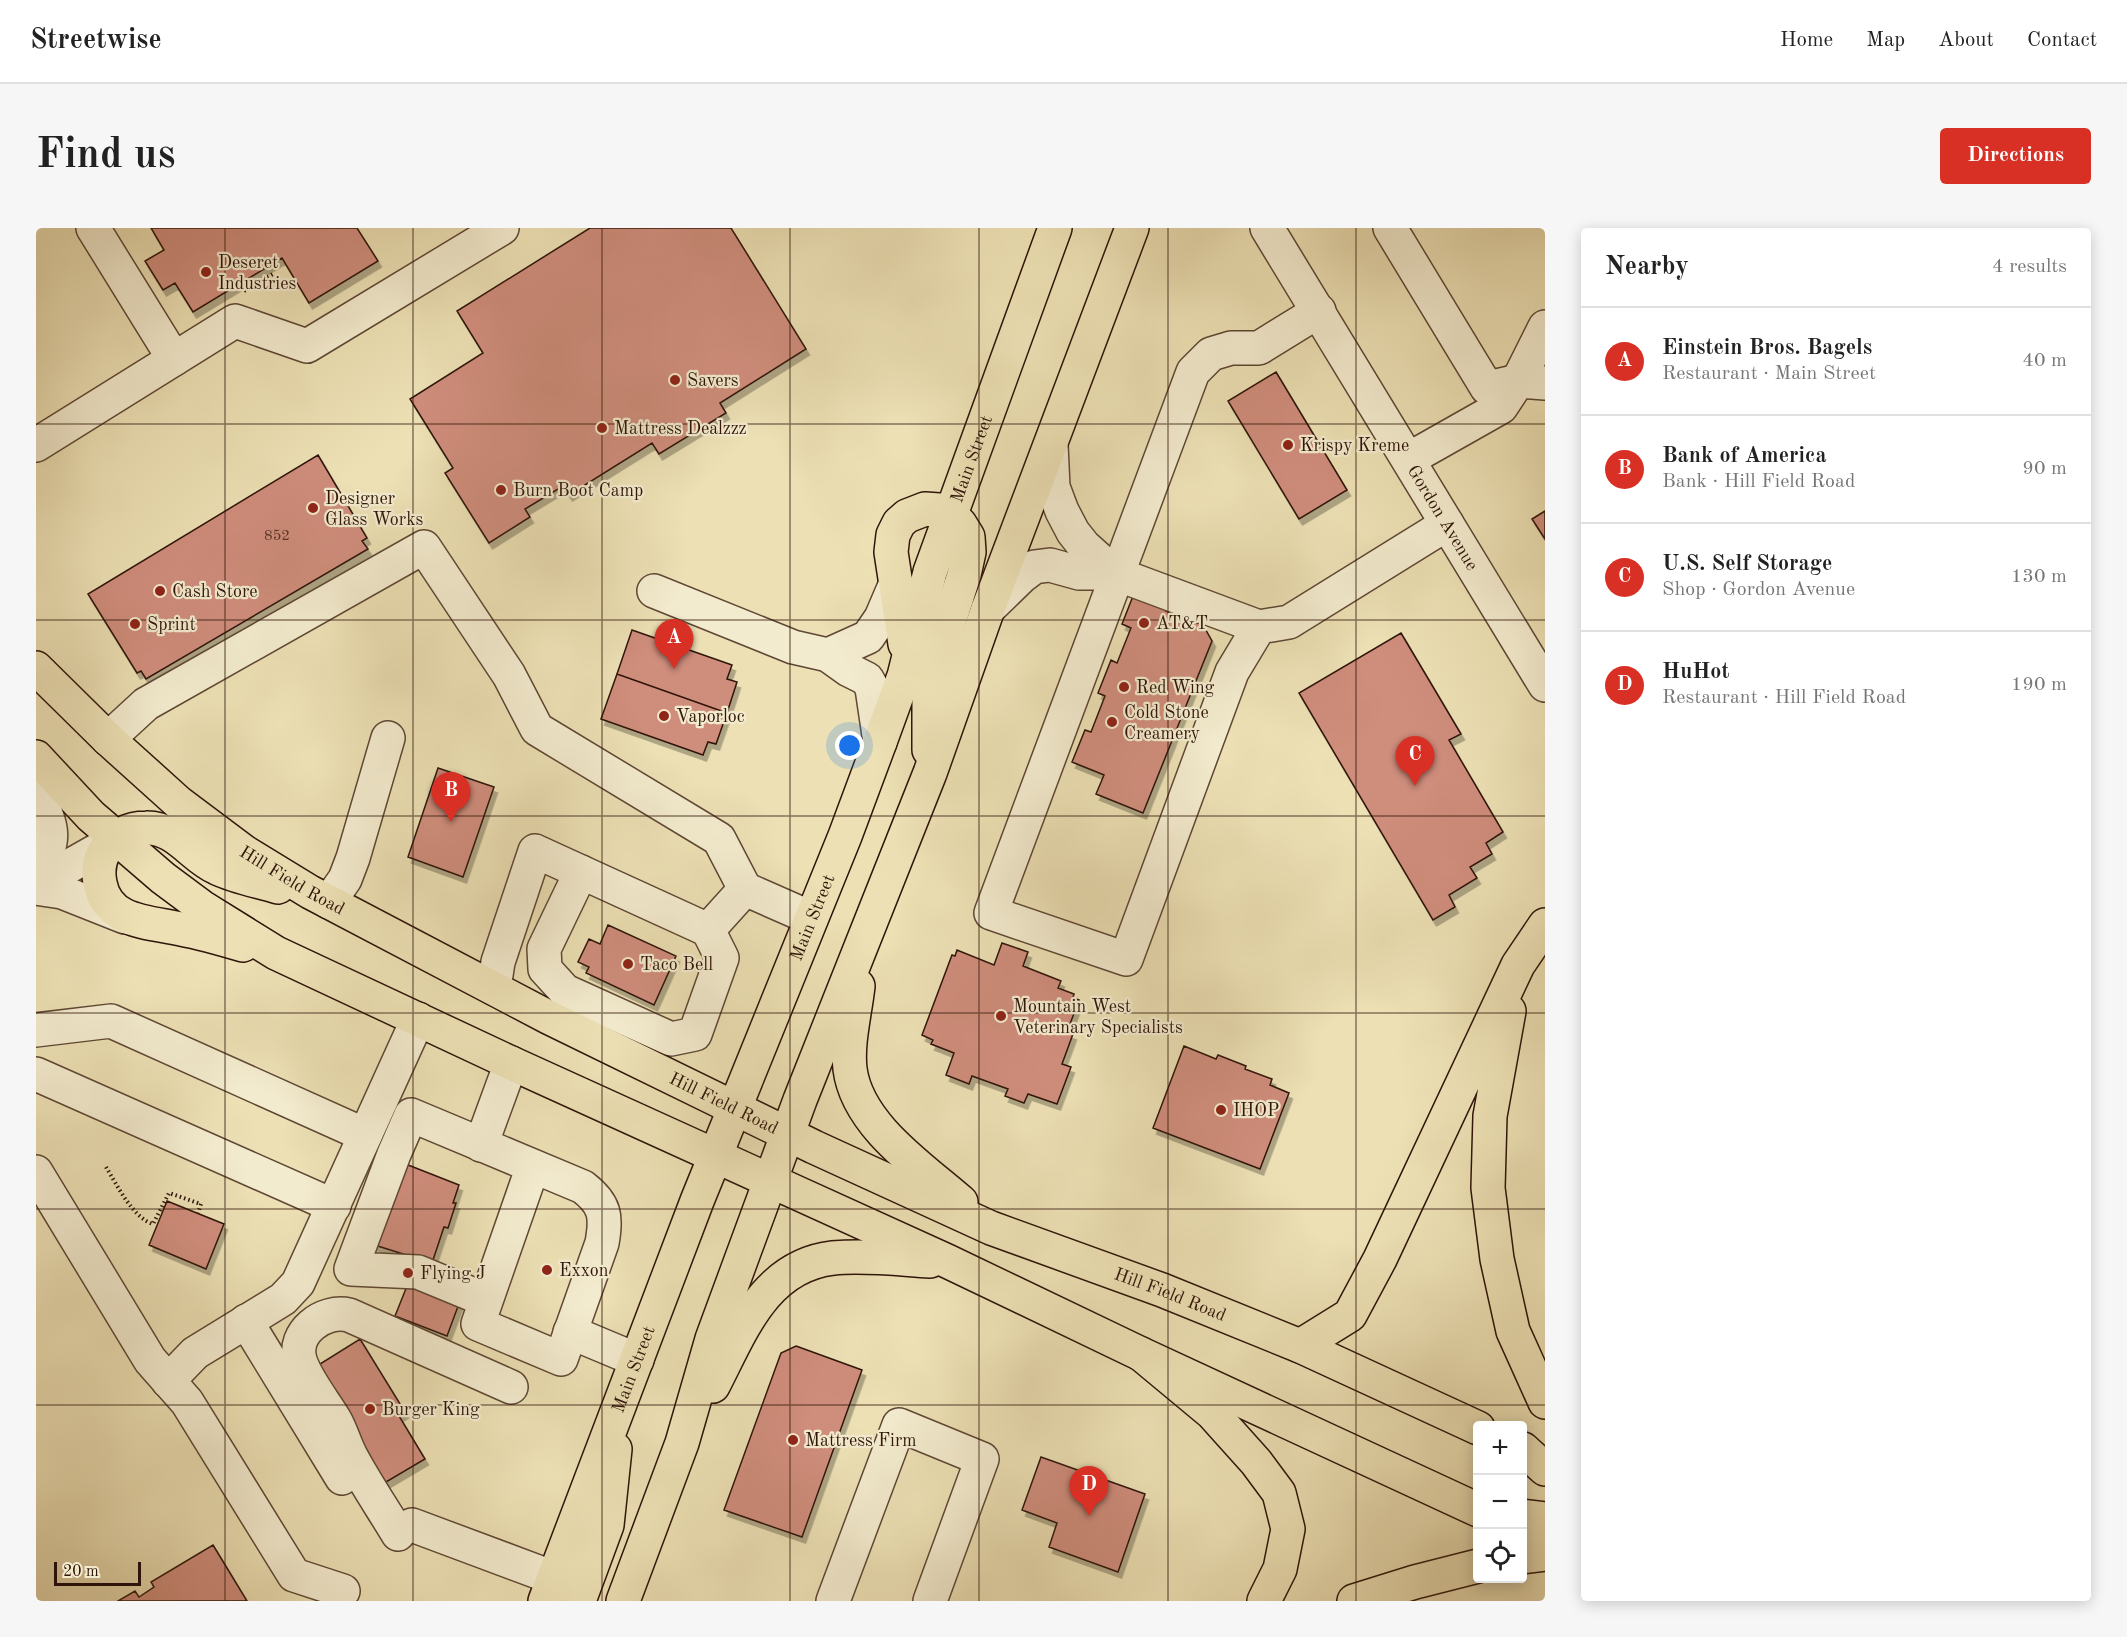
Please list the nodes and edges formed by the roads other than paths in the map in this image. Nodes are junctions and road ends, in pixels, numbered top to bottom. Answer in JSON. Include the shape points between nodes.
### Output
{"nodes":[{"id":1,"x":93,"y":228,"type":"edge"},
{"id":2,"x":502,"y":228,"type":"edge"},
{"id":3,"x":1055,"y":228,"type":"edge"},
{"id":4,"x":1132,"y":228,"type":"edge"},
{"id":5,"x":1267,"y":228,"type":"edge"},
{"id":6,"x":1390,"y":228,"type":"edge"},
{"id":7,"x":1319,"y":311,"type":"junction"},
{"id":8,"x":1545,"y":327,"type":"edge"},
{"id":9,"x":174,"y":359,"type":"junction"},
{"id":10,"x":1532,"y":382,"type":"edge"},
{"id":11,"x":36,"y":445,"type":"edge"},
{"id":12,"x":1051,"y":445,"type":"junction"},
{"id":13,"x":1409,"y":459,"type":"junction"},
{"id":14,"x":950,"y":514,"type":"junction"},
{"id":15,"x":1447,"y":524,"type":"junction"},
{"id":16,"x":1115,"y":573,"type":"junction"},
{"id":17,"x":897,"y":583,"type":"junction"},
{"id":18,"x":654,"y":591,"type":"dead end"},
{"id":19,"x":988,"y":609,"type":"junction"},
{"id":20,"x":1259,"y":627,"type":"junction"},
{"id":21,"x":828,"y":656,"type":"junction"},
{"id":22,"x":36,"y":668,"type":"edge"},
{"id":23,"x":904,"y":676,"type":"junction"},
{"id":24,"x":1545,"y":685,"type":"edge"},
{"id":25,"x":388,"y":738,"type":"dead end"},
{"id":26,"x":108,"y":740,"type":"junction"},
{"id":27,"x":880,"y":742,"type":"junction"},
{"id":28,"x":36,"y":757,"type":"edge"},
{"id":29,"x":930,"y":773,"type":"junction"},
{"id":30,"x":36,"y":792,"type":"edge"},
{"id":31,"x":114,"y":841,"type":"junction"},
{"id":32,"x":581,"y":872,"type":"junction"},
{"id":33,"x":36,"y":876,"type":"edge"},
{"id":34,"x":36,"y":887,"type":"edge"},
{"id":35,"x":745,"y":889,"type":"junction"},
{"id":36,"x":329,"y":902,"type":"junction"},
{"id":37,"x":125,"y":917,"type":"junction"},
{"id":38,"x":811,"y":918,"type":"junction"},
{"id":39,"x":1545,"y":925,"type":"edge"},
{"id":40,"x":708,"y":930,"type":"junction"},
{"id":41,"x":865,"y":940,"type":"junction"},
{"id":42,"x":276,"y":953,"type":"junction"},
{"id":43,"x":1518,"y":965,"type":"junction"},
{"id":44,"x":494,"y":988,"type":"junction"},
{"id":45,"x":418,"y":1019,"type":"junction"},
{"id":46,"x":36,"y":1030,"type":"edge"},
{"id":47,"x":511,"y":1063,"type":"junction"},
{"id":48,"x":36,"y":1074,"type":"edge"},
{"id":49,"x":735,"y":1108,"type":"junction"},
{"id":50,"x":788,"y":1134,"type":"junction"},
{"id":51,"x":365,"y":1135,"type":"junction"},
{"id":52,"x":482,"y":1145,"type":"junction"},
{"id":53,"x":715,"y":1156,"type":"junction"},
{"id":54,"x":532,"y":1166,"type":"junction"},
{"id":55,"x":36,"y":1172,"type":"edge"},
{"id":56,"x":770,"y":1182,"type":"junction"},
{"id":57,"x":334,"y":1206,"type":"junction"},
{"id":58,"x":991,"y":1228,"type":"junction"},
{"id":59,"x":312,"y":1252,"type":"junction"},
{"id":60,"x":947,"y":1261,"type":"junction"},
{"id":61,"x":351,"y":1269,"type":"junction"},
{"id":62,"x":486,"y":1300,"type":"junction"},
{"id":63,"x":246,"y":1321,"type":"junction"},
{"id":64,"x":570,"y":1332,"type":"junction"},
{"id":65,"x":1300,"y":1346,"type":"junction"},
{"id":66,"x":1141,"y":1354,"type":"junction"},
{"id":67,"x":637,"y":1360,"type":"junction"},
{"id":68,"x":168,"y":1381,"type":"junction"},
{"id":69,"x":511,"y":1387,"type":"dead end"},
{"id":70,"x":1545,"y":1401,"type":"edge"},
{"id":71,"x":619,"y":1406,"type":"junction"},
{"id":72,"x":1473,"y":1426,"type":"edge"},
{"id":73,"x":682,"y":1443,"type":"junction"},
{"id":74,"x":1527,"y":1451,"type":"edge"},
{"id":75,"x":1527,"y":1453,"type":"edge"},
{"id":76,"x":1545,"y":1459,"type":"edge"},
{"id":77,"x":1545,"y":1469,"type":"edge"},
{"id":78,"x":1473,"y":1508,"type":"edge"},
{"id":79,"x":1527,"y":1517,"type":"edge"},
{"id":80,"x":1545,"y":1519,"type":"edge"},
{"id":81,"x":1527,"y":1532,"type":"edge"},
{"id":82,"x":397,"y":1534,"type":"junction"},
{"id":83,"x":1545,"y":1540,"type":"edge"},
{"id":84,"x":1545,"y":1554,"type":"edge"},
{"id":85,"x":1527,"y":1556,"type":"edge"},
{"id":86,"x":1473,"y":1567,"type":"edge"},
{"id":87,"x":549,"y":1589,"type":"edge"},
{"id":88,"x":343,"y":1591,"type":"dead end"},
{"id":89,"x":625,"y":1598,"type":"edge"},
{"id":90,"x":579,"y":1601,"type":"edge"},
{"id":91,"x":834,"y":1601,"type":"edge"},
{"id":92,"x":930,"y":1601,"type":"edge"},
{"id":93,"x":1264,"y":1601,"type":"edge"},
{"id":94,"x":1354,"y":1601,"type":"edge"}],
"edges":[{"from":1,"to":9,"type":"street"},
{"from":2,"to":9,"type":"street","via":[[307,346],[235,321]]},
{"from":3,"to":14,"type":"main road","name":"Main Street"},
{"from":4,"to":12,"type":"main road"},
{"from":5,"to":7,"type":"street","name":"Gordon Avenue"},
{"from":6,"to":10,"type":"street","via":[[1486,388]]},
{"from":7,"to":13,"type":"street","name":"Gordon Avenue"},
{"from":7,"to":16,"type":"street","via":[[1259,348],[1231,348],[1211,354],[1193,372]]},
{"from":8,"to":10,"type":"street"},
{"from":9,"to":11,"type":"street"},
{"from":10,"to":13,"type":"street","via":[[1501,407]]},
{"from":12,"to":16,"type":"street","via":[[1053,487],[1062,511],[1084,546]]},
{"from":12,"to":19,"type":"main road"},
{"from":13,"to":15,"type":"street","name":"Gordon Avenue"},
{"from":14,"to":17,"type":"main road","via":[[925,509],[899,523],[891,547]]},
{"from":14,"to":23,"type":"main road","name":"Main Street","via":[[930,572]]},
{"from":14,"to":29,"type":"main road","via":[[965,530],[969,552],[929,684]]},
{"from":15,"to":20,"type":"street","via":[[1289,622]]},
{"from":15,"to":24,"type":"street","name":"Gordon Avenue"},
{"from":16,"to":19,"type":"street","via":[[1079,573],[1050,565],[1034,567]]},
{"from":16,"to":20,"type":"street"},
{"from":16,"to":20,"type":"street","via":[[991,914],[1126,959],[1232,672]]},
{"from":17,"to":21,"type":"street","via":[[868,637]]},
{"from":17,"to":23,"type":"main road","via":[[904,631]]},
{"from":18,"to":21,"type":"street","via":[[793,647]]},
{"from":19,"to":29,"type":"main road"},
{"from":21,"to":27,"type":"street","via":[[870,682]]},
{"from":22,"to":26,"type":"main road","name":"Hill Field Road"},
{"from":23,"to":27,"type":"main road","name":"Main Street"},
{"from":25,"to":36,"type":"street","via":[[354,858]]},
{"from":26,"to":35,"type":"street","via":[[146,704],[424,547],[509,675],[537,729],[719,839]]},
{"from":26,"to":36,"type":"main road","name":"Hill Field Road","via":[[221,835]]},
{"from":27,"to":38,"type":"main road","name":"Main Street"},
{"from":28,"to":31,"type":"main road"},
{"from":29,"to":41,"type":"main road"},
{"from":30,"to":33,"type":"street","via":[[51,832],[48,853]]},
{"from":31,"to":34,"type":"street"},
{"from":31,"to":36,"type":"main road","via":[[133,830],[162,830],[216,868]]},
{"from":31,"to":37,"type":"main road","via":[[102,856],[99,881],[106,899]]},
{"from":31,"to":42,"type":"main road","via":[[202,907]]},
{"from":32,"to":40,"type":"street"},
{"from":32,"to":40,"type":"street","via":[[544,949],[545,969],[565,991],[671,1040],[695,1034],[722,958]]},
{"from":32,"to":44,"type":"street","via":[[535,851],[498,962]]},
{"from":34,"to":37,"type":"street","via":[[62,892]]},
{"from":35,"to":38,"type":"street"},
{"from":35,"to":40,"type":"street"},
{"from":36,"to":44,"type":"main road","name":"Hill Field Road"},
{"from":37,"to":42,"type":"main road"},
{"from":38,"to":49,"type":"main road","name":"Main Street"},
{"from":39,"to":43,"type":"main road"},
{"from":41,"to":50,"type":"main road"},
{"from":41,"to":58,"type":"main road","via":[[850,1057],[856,1096],[886,1136]]},
{"from":42,"to":45,"type":"main road"},
{"from":43,"to":65,"type":"main road","via":[[1350,1315]]},
{"from":43,"to":70,"type":"main road","via":[[1490,1116],[1488,1188],[1497,1259],[1513,1331]]},
{"from":44,"to":49,"type":"main road","name":"Hill Field Road"},
{"from":45,"to":47,"type":"main road"},
{"from":45,"to":51,"type":"street"},
{"from":46,"to":51,"type":"street","via":[[111,1021]]},
{"from":47,"to":52,"type":"street"},
{"from":47,"to":53,"type":"main road"},
{"from":48,"to":57,"type":"street"},
{"from":49,"to":50,"type":"main road","name":"Hill Field Road"},
{"from":49,"to":53,"type":"main road","name":"Main Street"},
{"from":50,"to":56,"type":"main road"},
{"from":50,"to":58,"type":"main road","name":"Hill Field Road"},
{"from":51,"to":57,"type":"street"},
{"from":52,"to":54,"type":"street"},
{"from":52,"to":61,"type":"street","via":[[411,1115]]},
{"from":53,"to":56,"type":"main road"},
{"from":53,"to":67,"type":"main road","name":"Main Street"},
{"from":54,"to":62,"type":"street"},
{"from":54,"to":64,"type":"street","via":[[583,1187],[596,1197],[604,1212],[602,1243]]},
{"from":55,"to":68,"type":"street","via":[[150,1360]]},
{"from":56,"to":60,"type":"main road"},
{"from":56,"to":73,"type":"main road","via":[[712,1339]]},
{"from":57,"to":59,"type":"street"},
{"from":58,"to":65,"type":"main road","name":"Hill Field Road","via":[[1162,1290]]},
{"from":59,"to":61,"type":"street"},
{"from":59,"to":63,"type":"street","via":[[294,1288]]},
{"from":60,"to":66,"type":"main road"},
{"from":60,"to":73,"type":"main road","via":[[831,1258],[786,1276],[752,1312]]},
{"from":61,"to":62,"type":"street","via":[[418,1272]]},
{"from":62,"to":64,"type":"street","via":[[478,1324],[561,1359]]},
{"from":63,"to":68,"type":"street","via":[[195,1353]]},
{"from":63,"to":82,"type":"street"},
{"from":64,"to":67,"type":"street"},
{"from":65,"to":72,"type":"main road","name":"Hill Field Road"},
{"from":66,"to":78,"type":"main road"},
{"from":66,"to":93,"type":"main road","via":[[1212,1413],[1279,1493],[1288,1529],[1280,1569]]},
{"from":67,"to":71,"type":"main road","name":"Main Street"},
{"from":68,"to":88,"type":"street","via":[[187,1402],[294,1575]]},
{"from":69,"to":82,"type":"street","via":[[349,1315],[330,1314],[307,1331],[299,1353],[303,1367]]},
{"from":71,"to":87,"type":"main road","name":"Main Street"},
{"from":71,"to":90,"type":"main road","via":[[607,1525]]},
{"from":73,"to":89,"type":"main road"},
{"from":74,"to":76,"type":"main road"},
{"from":75,"to":77,"type":"main road"},
{"from":79,"to":80,"type":"main road"},
{"from":81,"to":83,"type":"main road"},
{"from":82,"to":87,"type":"street"},
{"from":84,"to":85,"type":"main road"},
{"from":86,"to":94,"type":"main road"},
{"from":91,"to":92,"type":"street","via":[[899,1425],[982,1459]]}]}
